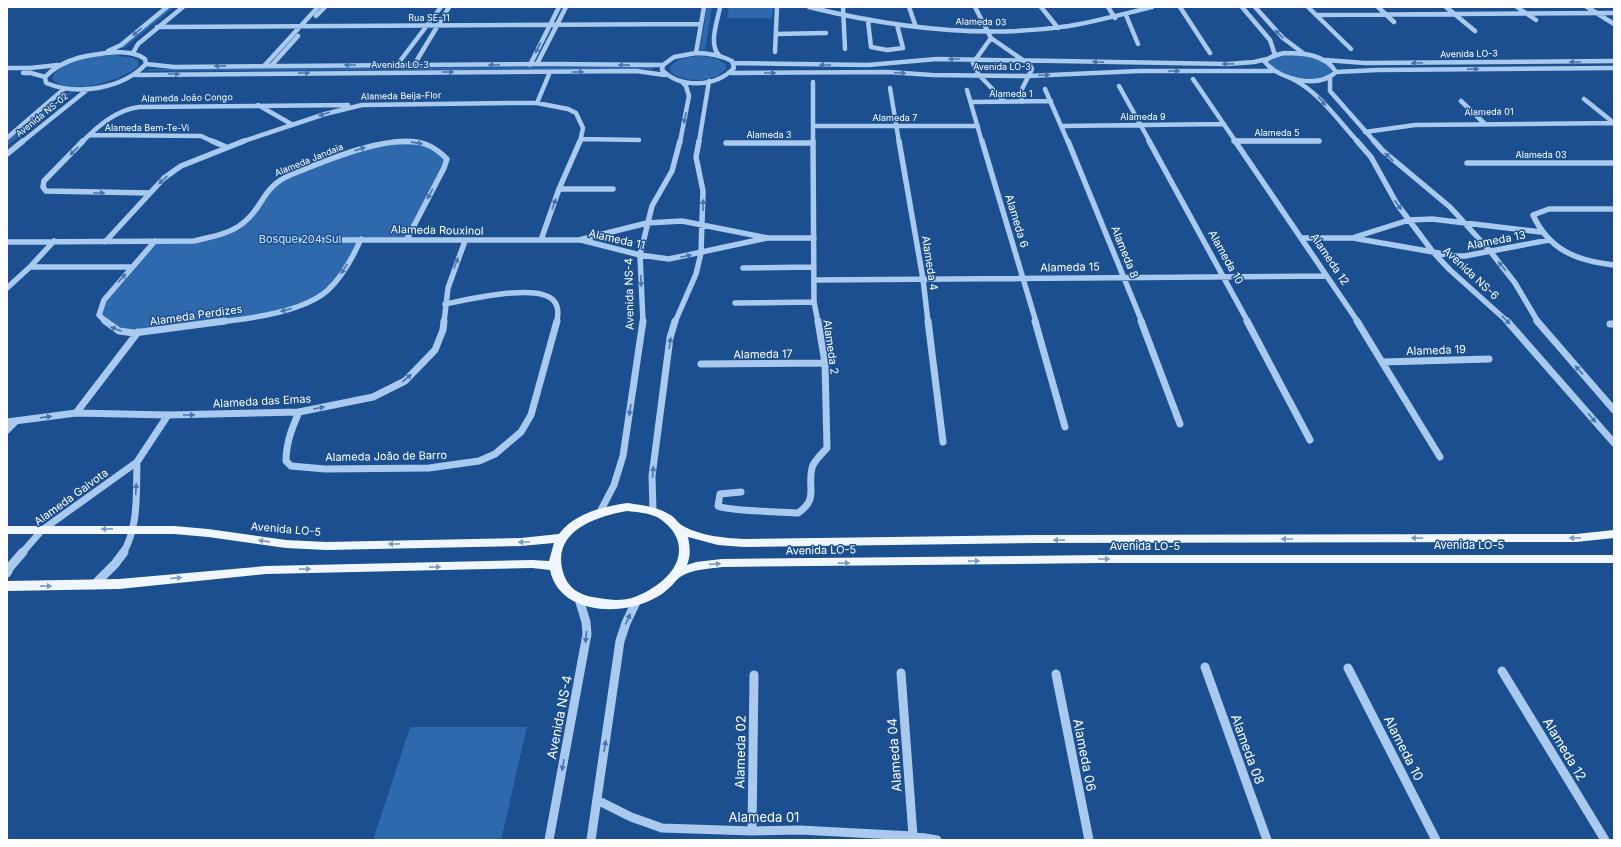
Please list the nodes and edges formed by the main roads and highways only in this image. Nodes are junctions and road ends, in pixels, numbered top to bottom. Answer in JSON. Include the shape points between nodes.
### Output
{"nodes":[{"id":1,"x":678,"y":529,"type":"junction"},
{"id":2,"x":7,"y":530,"type":"edge"},
{"id":3,"x":1614,"y":534,"type":"edge"},
{"id":4,"x":562,"y":538,"type":"junction"},
{"id":5,"x":1614,"y":559,"type":"edge"},
{"id":6,"x":554,"y":566,"type":"junction"},
{"id":7,"x":677,"y":574,"type":"junction"},
{"id":8,"x":7,"y":585,"type":"edge"}],
"edges":[{"from":3,"to":1,"type":"main road","name":"Avenida LO-5","one_way":true,"via":[[1576,538],[1030,539],[744,543],[699,538]]},
{"from":1,"to":4,"type":"main road","via":[[666,517],[653,511],[627,507],[600,512],[585,518]]},
{"from":1,"to":7,"type":"main road","via":[[684,543],[684,558]]},
{"from":4,"to":2,"type":"main road","name":"Avenida LO-5","one_way":true,"via":[[521,542],[326,546],[286,544],[194,532],[133,529]]},
{"from":4,"to":6,"type":"main road","via":[[555,552]]},
{"from":7,"to":5,"type":"main road","name":"Avenida LO-5","one_way":true,"via":[[696,566],[722,563],[1094,559]]},
{"from":6,"to":7,"type":"main road","via":[[559,581],[570,594],[606,605],[636,602],[660,590]]},
{"from":8,"to":6,"type":"main road","one_way":true,"via":[[94,584],[289,569],[532,564]]}]}
